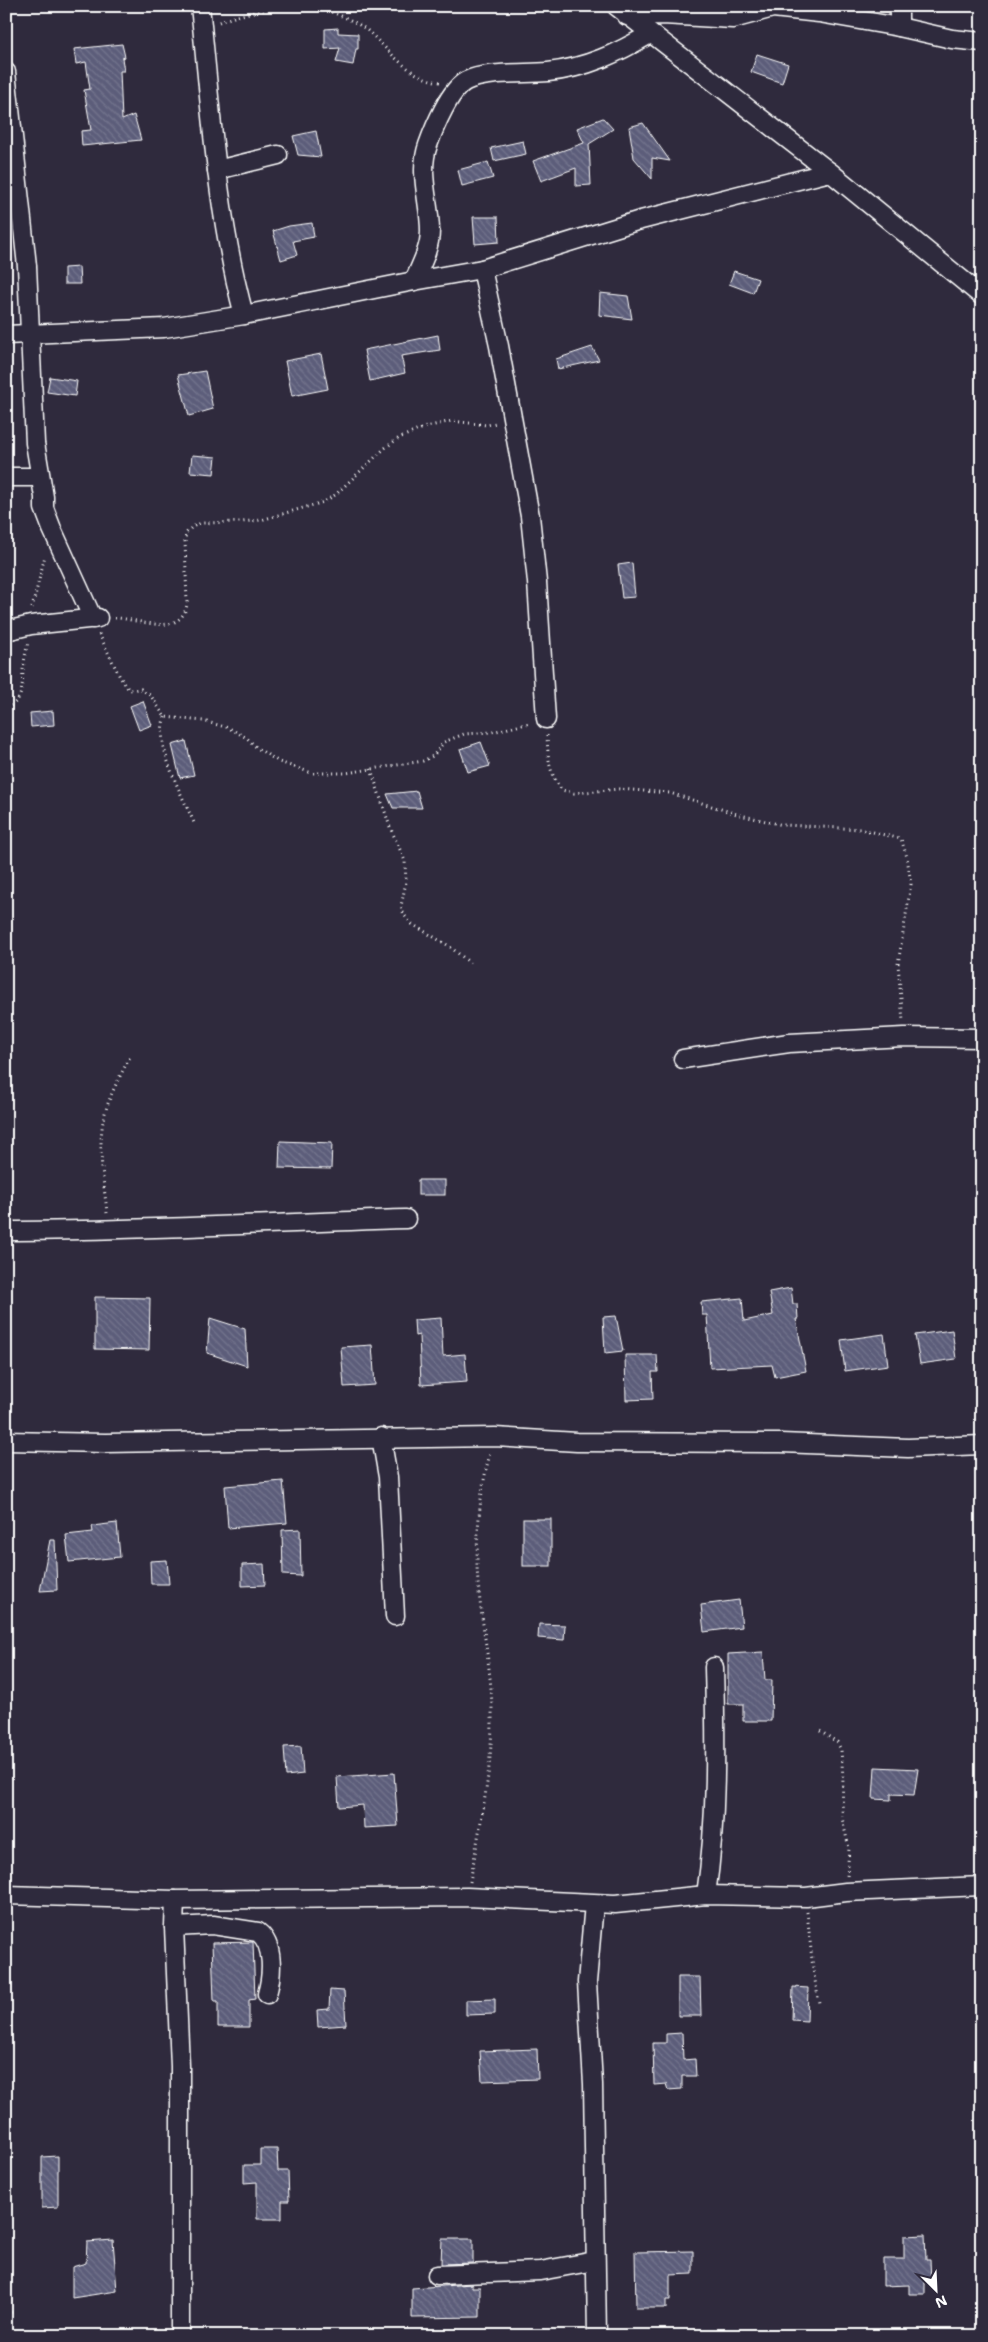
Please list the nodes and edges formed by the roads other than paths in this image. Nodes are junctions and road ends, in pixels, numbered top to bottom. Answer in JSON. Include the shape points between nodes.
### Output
{"nodes":[{"id":1,"x":200,"y":6,"type":"edge"},
{"id":2,"x":899,"y":6,"type":"edge"},
{"id":3,"x":621,"y":11,"type":"edge"},
{"id":4,"x":733,"y":12,"type":"edge"},
{"id":5,"x":899,"y":27,"type":"junction"},
{"id":6,"x":650,"y":34,"type":"junction"},
{"id":7,"x":982,"y":42,"type":"edge"},
{"id":8,"x":6,"y":72,"type":"edge"},
{"id":9,"x":9,"y":129,"type":"edge"},
{"id":10,"x":278,"y":155,"type":"dead end"},
{"id":11,"x":217,"y":170,"type":"junction"},
{"id":12,"x":830,"y":172,"type":"junction"},
{"id":13,"x":482,"y":269,"type":"junction"},
{"id":14,"x":414,"y":281,"type":"junction"},
{"id":15,"x":982,"y":296,"type":"edge"},
{"id":16,"x":244,"y":315,"type":"junction"},
{"id":17,"x":32,"y":334,"type":"junction"},
{"id":18,"x":6,"y":335,"type":"edge"},
{"id":19,"x":6,"y":477,"type":"edge"},
{"id":20,"x":40,"y":477,"type":"junction"},
{"id":21,"x":6,"y":631,"type":"edge"},
{"id":22,"x":546,"y":720,"type":"road end"},
{"id":23,"x":982,"y":1038,"type":"edge"},
{"id":24,"x":683,"y":1059,"type":"dead end"},
{"id":25,"x":406,"y":1218,"type":"dead end"},
{"id":26,"x":6,"y":1231,"type":"edge"},
{"id":27,"x":381,"y":1437,"type":"junction"},
{"id":28,"x":6,"y":1441,"type":"edge"},
{"id":29,"x":982,"y":1445,"type":"edge"},
{"id":30,"x":395,"y":1616,"type":"dead end"},
{"id":31,"x":714,"y":1668,"type":"dead end"},
{"id":32,"x":982,"y":1886,"type":"edge"},
{"id":33,"x":6,"y":1895,"type":"edge"},
{"id":34,"x":706,"y":1895,"type":"junction"},
{"id":35,"x":175,"y":1900,"type":"junction"},
{"id":36,"x":594,"y":1904,"type":"junction"},
{"id":37,"x":174,"y":1927,"type":"junction"},
{"id":38,"x":267,"y":1994,"type":"dead end"},
{"id":39,"x":595,"y":2261,"type":"junction"},
{"id":40,"x":437,"y":2275,"type":"dead end"},
{"id":41,"x":180,"y":2336,"type":"edge"},
{"id":42,"x":597,"y":2336,"type":"edge"}],
"edges":[{"from":1,"to":11,"type":"street"},
{"from":2,"to":5,"type":"street"},
{"from":3,"to":4,"type":"street","via":[[664,15]]},
{"from":3,"to":6,"type":"street"},
{"from":4,"to":5,"type":"street","via":[[773,8]]},
{"from":5,"to":7,"type":"street"},
{"from":6,"to":12,"type":"street"},
{"from":6,"to":14,"type":"street","via":[[587,64],[553,71],[481,76],[460,84],[449,100],[425,153],[423,174],[430,232]]},
{"from":8,"to":9,"type":"street"},
{"from":9,"to":17,"type":"street","via":[[27,266]]},
{"from":10,"to":11,"type":"street"},
{"from":11,"to":16,"type":"street","via":[[231,266]]},
{"from":12,"to":13,"type":"street","via":[[637,221]]},
{"from":12,"to":15,"type":"street"},
{"from":13,"to":14,"type":"street"},
{"from":13,"to":22,"type":"street","via":[[530,516]]},
{"from":14,"to":16,"type":"street"},
{"from":16,"to":17,"type":"street","via":[[164,328]]},
{"from":17,"to":18,"type":"street"},
{"from":17,"to":20,"type":"street","via":[[32,394]]},
{"from":19,"to":20,"type":"street"},
{"from":20,"to":21,"type":"street","via":[[44,508],[93,619],[31,625]]},
{"from":23,"to":24,"type":"street","via":[[904,1037],[789,1042]]},
{"from":25,"to":26,"type":"street","via":[[108,1231]]},
{"from":27,"to":28,"type":"street","via":[[105,1443]]},
{"from":27,"to":29,"type":"street","via":[[908,1448]]},
{"from":27,"to":30,"type":"street","via":[[388,1477]]},
{"from":31,"to":34,"type":"street","via":[[712,1851]]},
{"from":32,"to":34,"type":"street","via":[[806,1896]]},
{"from":33,"to":35,"type":"street"},
{"from":34,"to":36,"type":"street"},
{"from":35,"to":36,"type":"street","via":[[467,1897]]},
{"from":35,"to":37,"type":"street"},
{"from":36,"to":39,"type":"street","via":[[587,1982],[593,2084]]},
{"from":37,"to":38,"type":"street","via":[[213,1925],[260,1934],[270,1960]]},
{"from":37,"to":41,"type":"street","via":[[180,2066]]},
{"from":39,"to":40,"type":"street","via":[[540,2271]]},
{"from":39,"to":42,"type":"street"}]}
